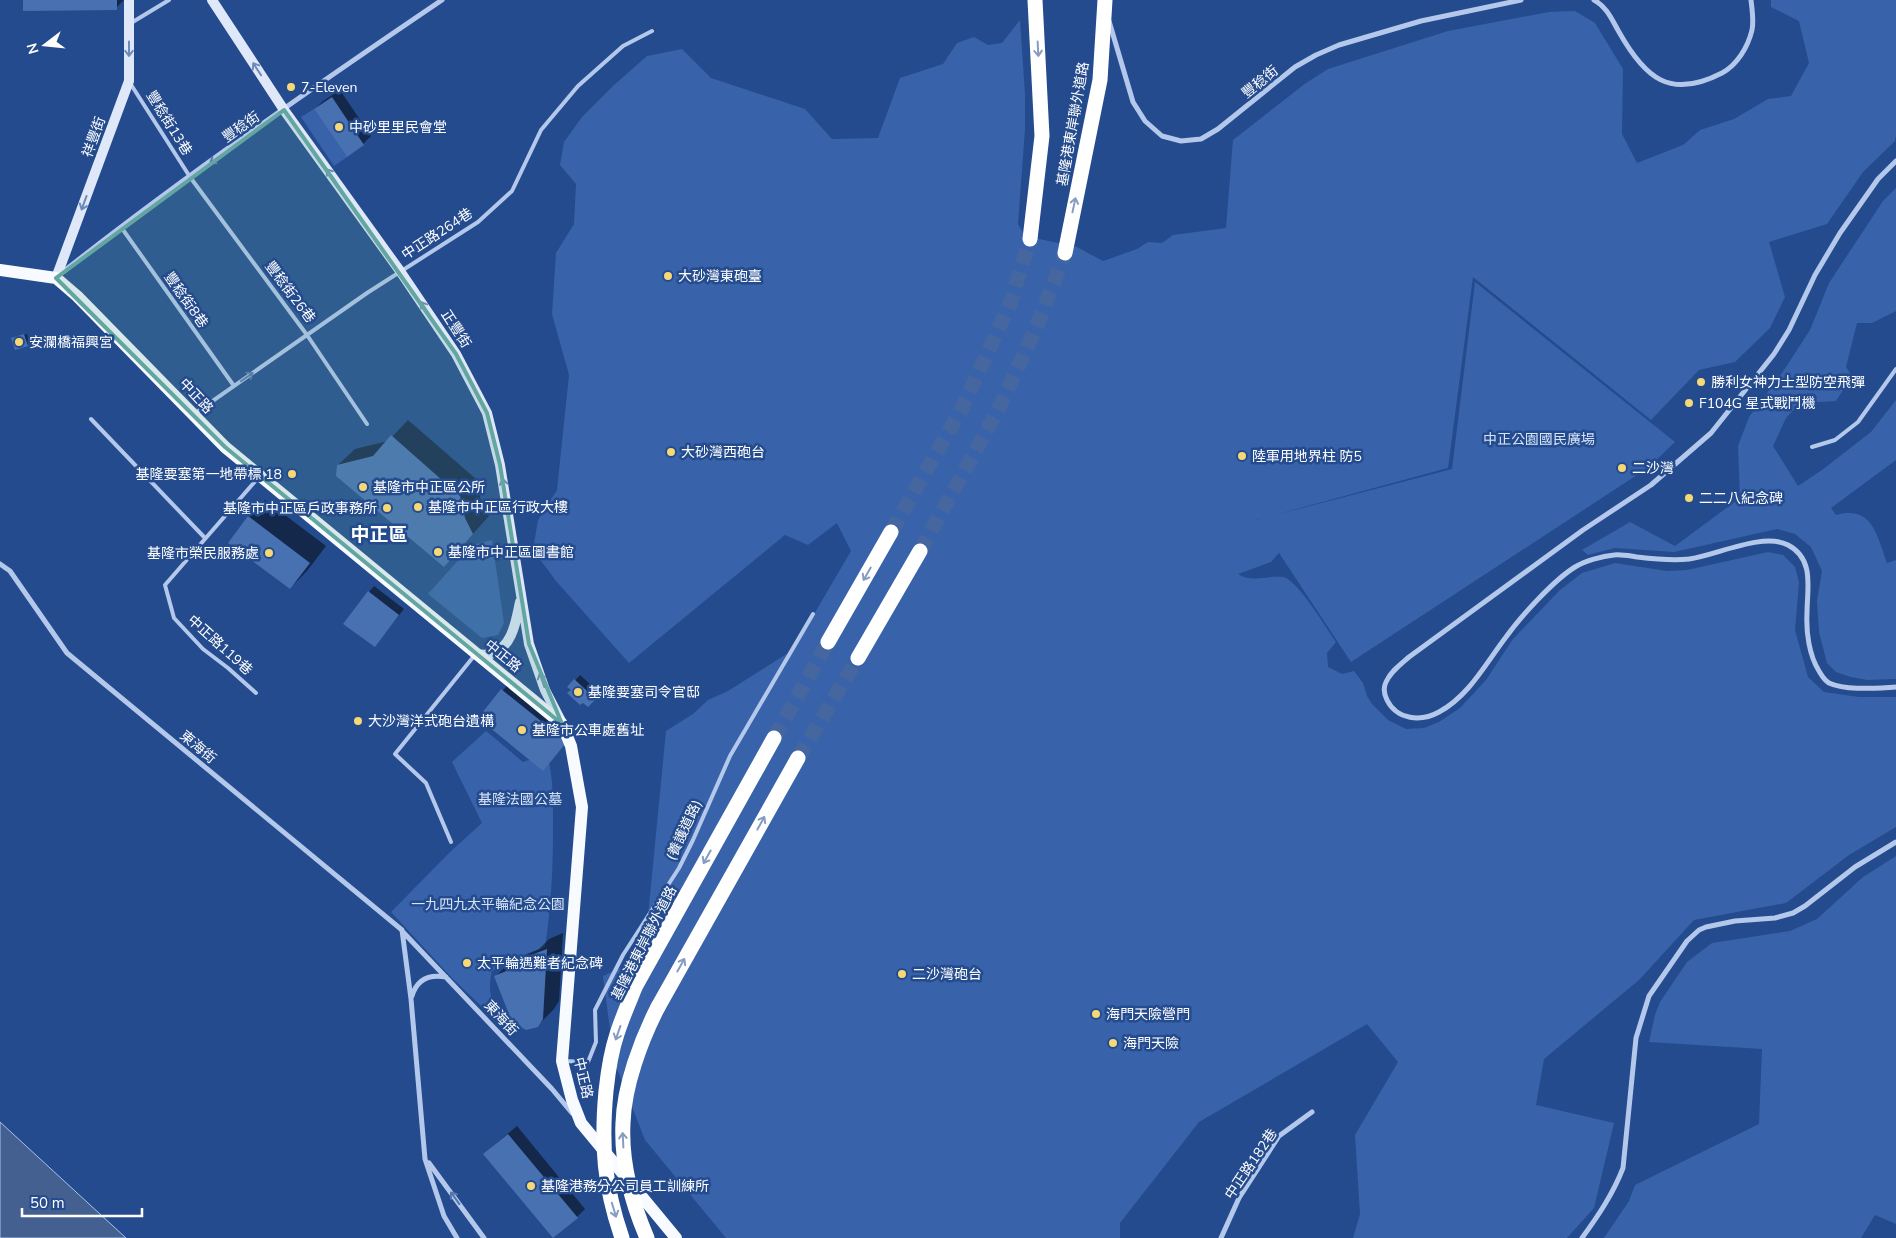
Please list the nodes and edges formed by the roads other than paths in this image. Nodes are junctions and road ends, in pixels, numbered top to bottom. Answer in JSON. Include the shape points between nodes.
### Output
{"nodes":[{"id":1,"x":129,"y":0,"type":"edge"},
{"id":2,"x":169,"y":0,"type":"edge"},
{"id":3,"x":212,"y":0,"type":"edge"},
{"id":4,"x":442,"y":0,"type":"edge"},
{"id":5,"x":1035,"y":0,"type":"edge"},
{"id":6,"x":1104,"y":0,"type":"edge"},
{"id":7,"x":1521,"y":0,"type":"edge"},
{"id":8,"x":1594,"y":0,"type":"edge"},
{"id":9,"x":1752,"y":0,"type":"edge"},
{"id":10,"x":129,"y":25,"type":"junction"},
{"id":11,"x":652,"y":31,"type":"dead end"},
{"id":12,"x":129,"y":81,"type":"junction"},
{"id":13,"x":284,"y":110,"type":"junction"},
{"id":14,"x":1896,"y":161,"type":"edge"},
{"id":15,"x":190,"y":177,"type":"junction"},
{"id":16,"x":121,"y":226,"type":"junction"},
{"id":17,"x":1030,"y":239,"type":"tunnel mouth"},
{"id":18,"x":1065,"y":253,"type":"tunnel mouth"},
{"id":19,"x":0,"y":270,"type":"edge"},
{"id":20,"x":400,"y":271,"type":"junction"},
{"id":21,"x":56,"y":278,"type":"junction"},
{"id":22,"x":307,"y":335,"type":"junction"},
{"id":23,"x":1896,"y":369,"type":"edge"},
{"id":24,"x":234,"y":386,"type":"junction"},
{"id":25,"x":192,"y":416,"type":"junction"},
{"id":26,"x":91,"y":419,"type":"dead end"},
{"id":27,"x":367,"y":424,"type":"dead end"},
{"id":28,"x":1812,"y":448,"type":"dead end"},
{"id":29,"x":260,"y":476,"type":"junction"},
{"id":30,"x":891,"y":532,"type":"tunnel mouth"},
{"id":31,"x":205,"y":538,"type":"junction"},
{"id":32,"x":920,"y":551,"type":"tunnel mouth"},
{"id":33,"x":0,"y":564,"type":"edge"},
{"id":34,"x":521,"y":596,"type":"junction"},
{"id":35,"x":813,"y":614,"type":"dead end"},
{"id":36,"x":828,"y":642,"type":"tunnel mouth"},
{"id":37,"x":475,"y":654,"type":"junction"},
{"id":38,"x":858,"y":658,"type":"tunnel mouth"},
{"id":39,"x":1896,"y":687,"type":"edge"},
{"id":40,"x":256,"y":693,"type":"dead end"},
{"id":41,"x":562,"y":724,"type":"junction"},
{"id":42,"x":774,"y":738,"type":"tunnel mouth"},
{"id":43,"x":798,"y":758,"type":"tunnel mouth"},
{"id":44,"x":451,"y":842,"type":"dead end"},
{"id":45,"x":1896,"y":842,"type":"edge"},
{"id":46,"x":402,"y":930,"type":"junction"},
{"id":47,"x":446,"y":977,"type":"junction"},
{"id":48,"x":411,"y":999,"type":"junction"},
{"id":49,"x":562,"y":1061,"type":"junction"},
{"id":50,"x":1312,"y":1112,"type":"dead end"},
{"id":51,"x":581,"y":1123,"type":"junction"},
{"id":52,"x":425,"y":1159,"type":"junction"},
{"id":53,"x":457,"y":1238,"type":"edge"},
{"id":54,"x":484,"y":1238,"type":"edge"},
{"id":55,"x":622,"y":1238,"type":"edge"},
{"id":56,"x":647,"y":1238,"type":"edge"},
{"id":57,"x":676,"y":1238,"type":"edge"},
{"id":58,"x":1221,"y":1238,"type":"edge"},
{"id":59,"x":1582,"y":1238,"type":"edge"}],
"edges":[{"from":1,"to":10,"type":"street","name":"祥豐街"},
{"from":2,"to":10,"type":"lane"},
{"from":13,"to":3,"type":"street","name":"正豐街","one_way":true},
{"from":4,"to":13,"type":"street","name":"豐稔街"},
{"from":5,"to":17,"type":"highway","name":"基隆港東岸聯外道路","one_way":true,"via":[[1042,136]]},
{"from":6,"to":7,"type":"street","name":"豐稔街","via":[[1133,102],[1145,121],[1162,136],[1182,141],[1201,139],[1218,129],[1316,54],[1421,21]]},
{"from":18,"to":6,"type":"highway","name":"基隆港東岸聯外道路","one_way":true,"bridge":true,"via":[[1100,80]]},
{"from":8,"to":9,"type":"street","via":[[1603,5],[1633,57],[1646,71],[1664,82],[1687,86],[1710,80],[1729,70],[1742,54],[1752,30]]},
{"from":10,"to":12,"type":"street","name":"祥豐街","one_way":true},
{"from":11,"to":20,"type":"lane","name":"中正路264巷","via":[[623,46],[578,86],[541,130],[512,191],[478,222]]},
{"from":12,"to":15,"type":"lane","name":"豐稔街13巷"},
{"from":12,"to":21,"type":"street","name":"祥豐街","one_way":true},
{"from":13,"to":15,"type":"street","name":"豐稔街","one_way":true},
{"from":20,"to":13,"type":"street","name":"正豐街","one_way":true},
{"from":14,"to":39,"type":"street","via":[[1874,185],[1840,234],[1774,354],[1711,433],[1651,485],[1583,530],[1409,657],[1395,669],[1384,689],[1389,704],[1402,716],[1423,717],[1437,713],[1460,695],[1507,635],[1575,567],[1615,554],[1666,560],[1690,559],[1777,541],[1801,555],[1806,566],[1807,627],[1816,666],[1823,678],[1839,686]]},
{"from":15,"to":16,"type":"street","name":"豐稔街"},
{"from":15,"to":22,"type":"lane","name":"豐稔街26巷"},
{"from":16,"to":21,"type":"street","name":"豐稔街"},
{"from":16,"to":24,"type":"lane","name":"豐稔街8巷"},
{"from":19,"to":21,"type":"main road"},
{"from":20,"to":22,"type":"lane","name":"中正路264巷"},
{"from":34,"to":20,"type":"street","name":"正豐街","one_way":true,"via":[[512,526],[487,413],[456,354]]},
{"from":21,"to":25,"type":"main road","name":"中正路"},
{"from":24,"to":22,"type":"lane","name":"中正路264巷","one_way":true},
{"from":22,"to":27,"type":"lane","name":"豐稔街26巷"},
{"from":23,"to":28,"type":"lane","via":[[1858,422],[1835,440]]},
{"from":24,"to":25,"type":"lane","name":"中正路264巷"},
{"from":25,"to":29,"type":"main road","name":"中正路"},
{"from":26,"to":31,"type":"lane"},
{"from":29,"to":31,"type":"lane","name":"中正路119巷"},
{"from":29,"to":37,"type":"main road","name":"中正路"},
{"from":30,"to":36,"type":"highway","one_way":true},
{"from":31,"to":40,"type":"lane","name":"中正路119巷","via":[[165,585],[174,618],[204,649]]},
{"from":32,"to":38,"type":"highway"},
{"from":33,"to":46,"type":"street","name":"東海街","via":[[10,571],[67,653]]},
{"from":34,"to":37,"type":"street","via":[[513,632],[505,646],[491,654]]},
{"from":41,"to":34,"type":"street","name":"正豐街","one_way":true,"via":[[545,690],[529,644]]},
{"from":35,"to":49,"type":"lane","name":"(養護道路)","via":[[730,756],[679,868],[619,962],[595,1010],[596,1042],[588,1062]]},
{"from":37,"to":41,"type":"main road","name":"中正路"},
{"from":37,"to":44,"type":"lane","via":[[396,754],[426,782]]},
{"from":41,"to":49,"type":"main road","name":"中正路","via":[[572,746],[582,807]]},
{"from":42,"to":55,"type":"highway","name":"基隆港東岸聯外道路","one_way":true,"bridge":true,"via":[[636,988],[617,1035],[609,1068],[603,1158]]},
{"from":56,"to":43,"type":"highway","one_way":true,"bridge":true,"via":[[625,1161],[622,1122],[643,1036]]},
{"from":45,"to":59,"type":"street","via":[[1793,912],[1775,918],[1706,927],[1687,940],[1649,996],[1636,1038],[1623,1168],[1616,1187]]},
{"from":46,"to":47,"type":"street","name":"東海街"},
{"from":46,"to":48,"type":"street"},
{"from":47,"to":48,"type":"street","via":[[427,977],[414,990]]},
{"from":47,"to":51,"type":"street","name":"東海街"},
{"from":48,"to":52,"type":"street"},
{"from":49,"to":51,"type":"main road","name":"中正路"},
{"from":50,"to":58,"type":"street","name":"中正路182巷","via":[[1279,1136],[1239,1198]]},
{"from":51,"to":57,"type":"main road","name":"中正路"},
{"from":52,"to":53,"type":"street","via":[[444,1216]]},
{"from":54,"to":52,"type":"street","one_way":true}]}
